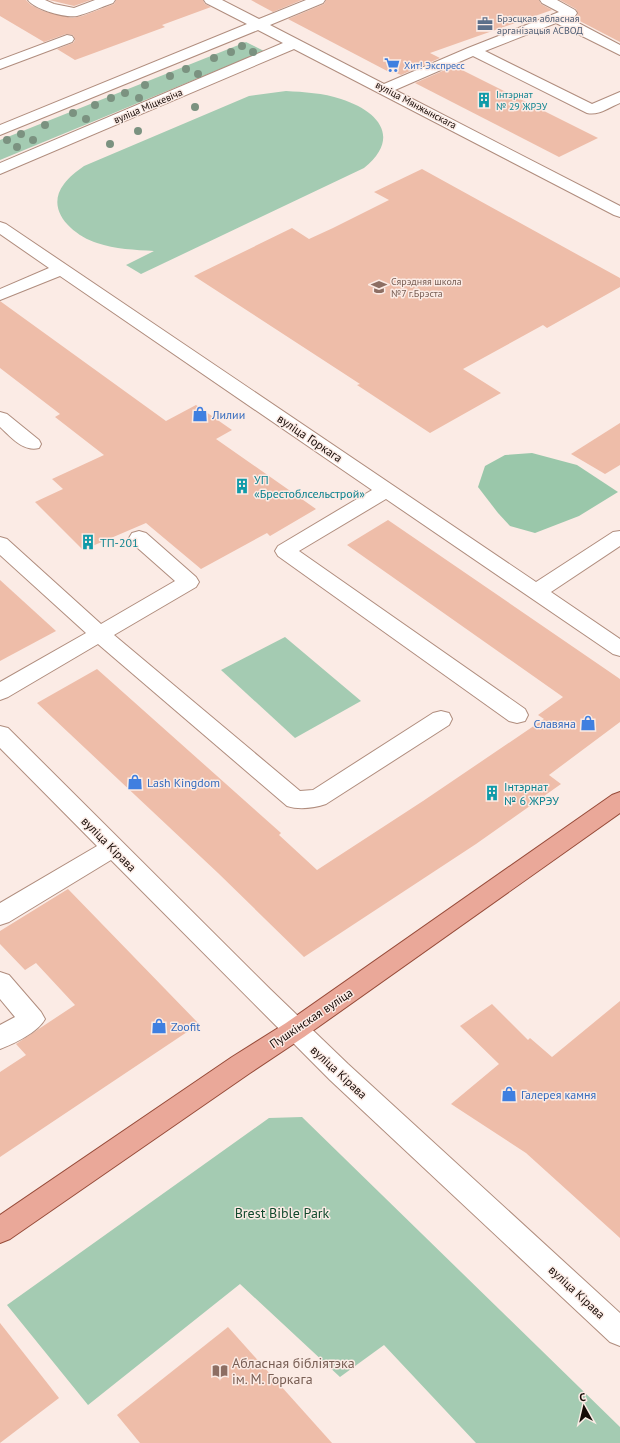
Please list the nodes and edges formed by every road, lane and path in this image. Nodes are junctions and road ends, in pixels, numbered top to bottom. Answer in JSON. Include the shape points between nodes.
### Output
{"nodes":[{"id":1,"x":35,"y":0,"type":"edge"},
{"id":2,"x":108,"y":0,"type":"edge"},
{"id":3,"x":211,"y":0,"type":"edge"},
{"id":4,"x":318,"y":0,"type":"edge"},
{"id":5,"x":547,"y":0,"type":"edge"},
{"id":6,"x":557,"y":18,"type":"junction"},
{"id":7,"x":259,"y":25,"type":"junction"},
{"id":8,"x":67,"y":39,"type":"dead end"},
{"id":9,"x":296,"y":43,"type":"junction"},
{"id":10,"x":473,"y":51,"type":"junction"},
{"id":11,"x":620,"y":51,"type":"edge"},
{"id":12,"x":0,"y":65,"type":"edge"},
{"id":13,"x":384,"y":88,"type":"junction"},
{"id":14,"x":620,"y":97,"type":"edge"},
{"id":15,"x":0,"y":130,"type":"edge"},
{"id":16,"x":0,"y":169,"type":"edge"},
{"id":17,"x":620,"y":212,"type":"edge"},
{"id":18,"x":0,"y":227,"type":"edge"},
{"id":19,"x":61,"y":269,"type":"junction"},
{"id":20,"x":0,"y":295,"type":"edge"},
{"id":21,"x":0,"y":418,"type":"edge"},
{"id":22,"x":32,"y":444,"type":"dead end"},
{"id":23,"x":386,"y":490,"type":"junction"},
{"id":24,"x":620,"y":537,"type":"edge"},
{"id":25,"x":139,"y":538,"type":"dead end"},
{"id":26,"x":0,"y":544,"type":"edge"},
{"id":27,"x":536,"y":592,"type":"junction"},
{"id":28,"x":100,"y":634,"type":"junction"},
{"id":29,"x":620,"y":648,"type":"edge"},
{"id":30,"x":0,"y":692,"type":"edge"},
{"id":31,"x":517,"y":715,"type":"dead end"},
{"id":32,"x":441,"y":719,"type":"dead end"},
{"id":33,"x":0,"y":734,"type":"edge"},
{"id":34,"x":620,"y":801,"type":"edge"},
{"id":35,"x":113,"y":847,"type":"junction"},
{"id":36,"x":0,"y":915,"type":"edge"},
{"id":37,"x":0,"y":982,"type":"edge"},
{"id":38,"x":295,"y":1030,"type":"junction"},
{"id":39,"x":0,"y":1038,"type":"edge"},
{"id":40,"x":0,"y":1230,"type":"edge"},
{"id":41,"x":620,"y":1332,"type":"edge"}],
"edges":[{"from":1,"to":2,"type":"street","via":[[50,8],[75,12]]},
{"from":3,"to":7,"type":"street","name":"вуліца Мянжынскага"},
{"from":4,"to":7,"type":"street"},
{"from":5,"to":6,"type":"street","via":[[570,13]]},
{"from":6,"to":10,"type":"street"},
{"from":6,"to":11,"type":"street"},
{"from":7,"to":9,"type":"street","name":"вуліца Мянжынскага"},
{"from":7,"to":15,"type":"street"},
{"from":8,"to":12,"type":"street"},
{"from":9,"to":13,"type":"street","name":"вуліца Мянжынскага"},
{"from":9,"to":16,"type":"street","name":"вуліца Міцкевіча"},
{"from":10,"to":13,"type":"street"},
{"from":10,"to":14,"type":"street","via":[[592,110]]},
{"from":13,"to":17,"type":"street","name":"вуліца Мянжынскага"},
{"from":18,"to":19,"type":"street","name":"вуліца Горкага"},
{"from":19,"to":20,"type":"street"},
{"from":19,"to":23,"type":"street","name":"вуліца Горкага"},
{"from":21,"to":22,"type":"street"},
{"from":23,"to":27,"type":"street","name":"вуліца Горкага"},
{"from":23,"to":31,"type":"street","via":[[285,551]]},
{"from":24,"to":27,"type":"street"},
{"from":25,"to":28,"type":"street","via":[[189,582]]},
{"from":26,"to":28,"type":"street"},
{"from":27,"to":29,"type":"street","name":"вуліца Горкага"},
{"from":28,"to":30,"type":"street"},
{"from":28,"to":32,"type":"street","via":[[295,800],[318,798]]},
{"from":33,"to":35,"type":"street","name":"вуліца Кірава"},
{"from":34,"to":38,"type":"main road","name":"Пушкінская вуліца"},
{"from":35,"to":36,"type":"street"},
{"from":35,"to":38,"type":"street","name":"вуліца Кірава"},
{"from":37,"to":39,"type":"street","via":[[32,1019]]},
{"from":38,"to":40,"type":"main road","name":"Пушкінская вуліца","via":[[241,1064]]},
{"from":38,"to":41,"type":"street","name":"вуліца Кірава"}]}
